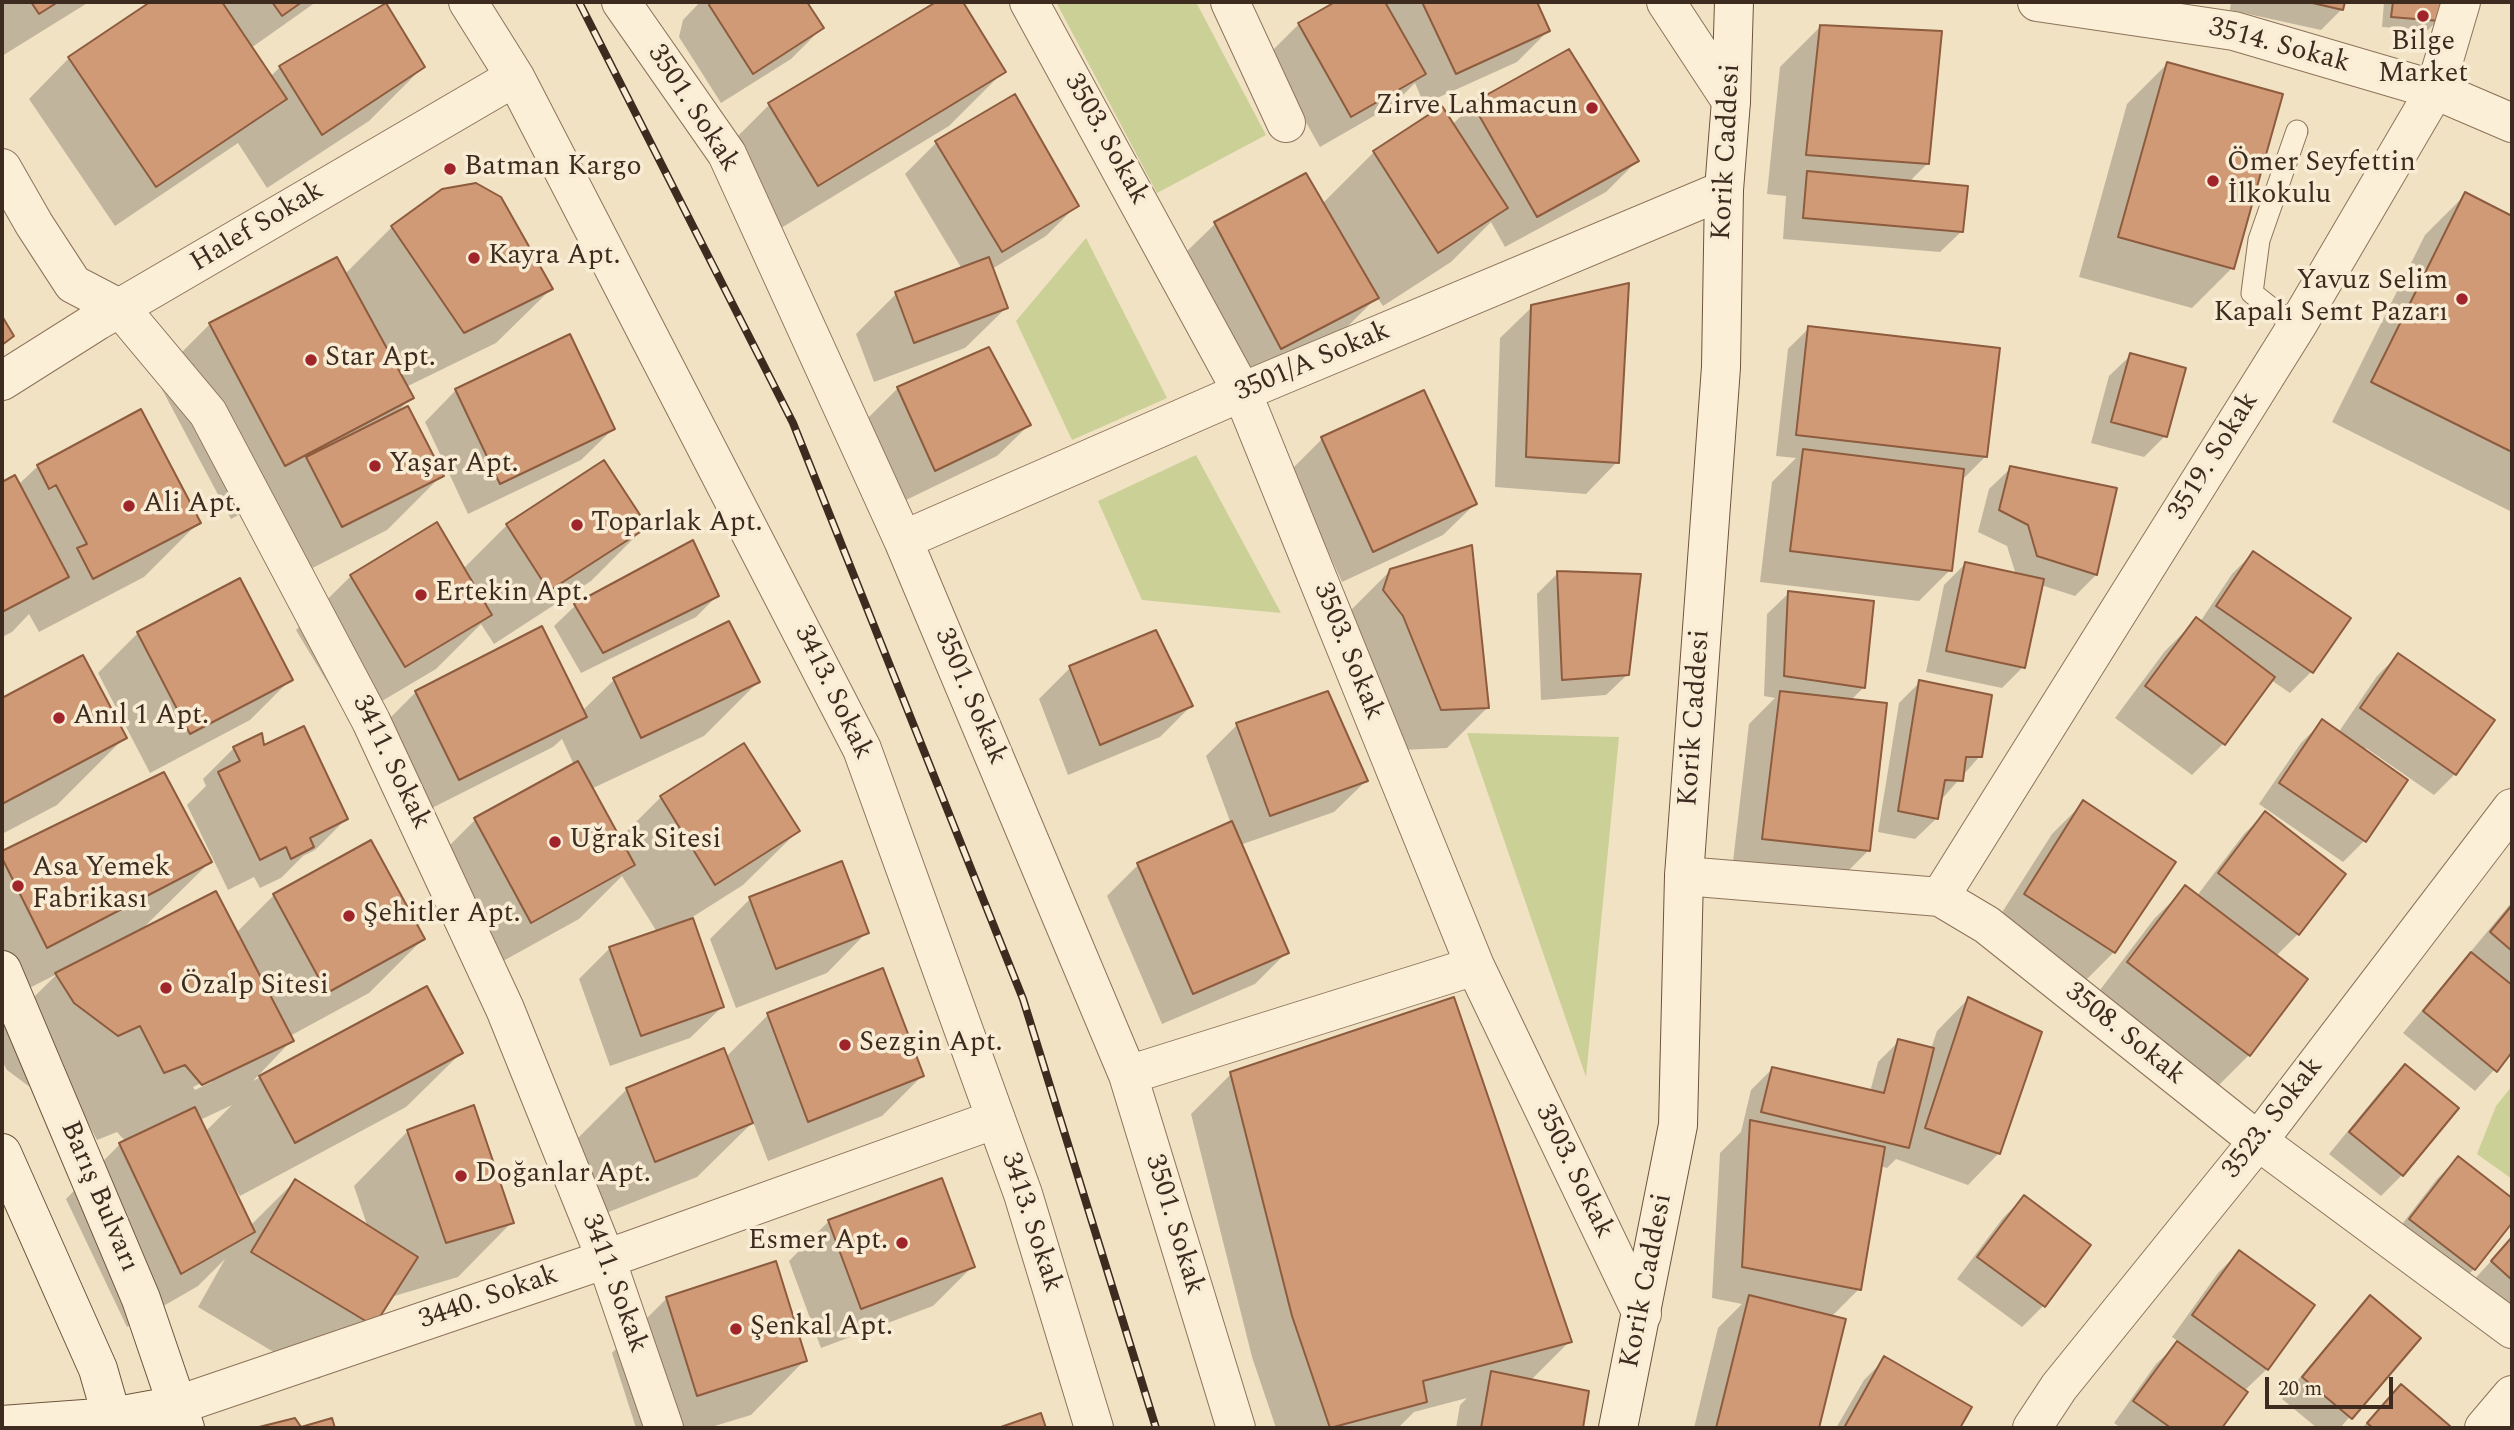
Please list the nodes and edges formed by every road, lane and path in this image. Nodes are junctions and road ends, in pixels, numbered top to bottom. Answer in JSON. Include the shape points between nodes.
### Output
{"nodes":[{"id":1,"x":468,"y":2,"type":"edge"},
{"id":2,"x":1029,"y":2,"type":"edge"},
{"id":3,"x":1230,"y":2,"type":"edge"},
{"id":4,"x":1666,"y":2,"type":"edge"},
{"id":5,"x":1734,"y":2,"type":"edge"},
{"id":6,"x":2461,"y":2,"type":"edge"},
{"id":7,"x":2057,"y":3,"type":"edge"},
{"id":8,"x":632,"y":7,"type":"edge"},
{"id":9,"x":515,"y":77,"type":"junction"},
{"id":10,"x":2435,"y":90,"type":"junction"},
{"id":11,"x":1731,"y":101,"type":"junction"},
{"id":12,"x":1286,"y":123,"type":"dead end"},
{"id":13,"x":2512,"y":123,"type":"edge"},
{"id":14,"x":2297,"y":131,"type":"dead end"},
{"id":15,"x":2,"y":168,"type":"edge"},
{"id":16,"x":1724,"y":190,"type":"junction"},
{"id":17,"x":121,"y":309,"type":"junction"},
{"id":18,"x":2298,"y":324,"type":"junction"},
{"id":19,"x":2,"y":381,"type":"edge"},
{"id":20,"x":1242,"y":392,"type":"junction"},
{"id":21,"x":903,"y":540,"type":"junction"},
{"id":22,"x":2512,"y":808,"type":"edge"},
{"id":23,"x":1684,"y":876,"type":"junction"},
{"id":24,"x":1940,"y":897,"type":"junction"},
{"id":25,"x":1475,"y":966,"type":"junction"},
{"id":26,"x":2,"y":970,"type":"edge"},
{"id":27,"x":1128,"y":1075,"type":"junction"},
{"id":28,"x":996,"y":1119,"type":"junction"},
{"id":29,"x":2258,"y":1141,"type":"junction"},
{"id":30,"x":2,"y":1153,"type":"edge"},
{"id":31,"x":606,"y":1259,"type":"junction"},
{"id":32,"x":1642,"y":1314,"type":"junction"},
{"id":33,"x":2512,"y":1329,"type":"edge"},
{"id":34,"x":2512,"y":1395,"type":"edge"},
{"id":35,"x":181,"y":1417,"type":"edge"},
{"id":36,"x":113,"y":1422,"type":"edge"},
{"id":37,"x":2,"y":1425,"type":"edge"},
{"id":38,"x":664,"y":1428,"type":"edge"},
{"id":39,"x":1094,"y":1428,"type":"edge"},
{"id":40,"x":1236,"y":1428,"type":"edge"},
{"id":41,"x":1618,"y":1428,"type":"edge"},
{"id":42,"x":2032,"y":1428,"type":"edge"},
{"id":43,"x":2484,"y":1428,"type":"edge"}],
"edges":[{"from":1,"to":9,"type":"street","name":"3413. Sokak"},
{"from":2,"to":20,"type":"street","name":"3503. Sokak"},
{"from":3,"to":12,"type":"street"},
{"from":4,"to":11,"type":"street"},
{"from":5,"to":11,"type":"street","name":"Korik Caddesi"},
{"from":6,"to":10,"type":"street","name":"3519. Sokak"},
{"from":7,"to":10,"type":"street","name":"3514. Sokak","via":[[2234,31]]},
{"from":8,"to":21,"type":"street","name":"3501. Sokak","via":[[727,154]]},
{"from":9,"to":17,"type":"street","name":"Halef Sokak"},
{"from":9,"to":28,"type":"street","name":"3413. Sokak","via":[[862,749]]},
{"from":10,"to":13,"type":"street","name":"3514. Sokak"},
{"from":10,"to":18,"type":"street","name":"3519. Sokak"},
{"from":11,"to":16,"type":"street","name":"Korik Caddesi"},
{"from":14,"to":18,"type":"lane","via":[[2259,240],[2252,293]]},
{"from":15,"to":17,"type":"street","name":"3411. Sokak","via":[[74,284]]},
{"from":16,"to":20,"type":"street","name":"3501/A Sokak"},
{"from":16,"to":23,"type":"street","name":"Korik Caddesi","via":[[1721,367]]},
{"from":17,"to":19,"type":"street","name":"Halef Sokak"},
{"from":17,"to":31,"type":"street","name":"3411. Sokak","via":[[208,413],[372,721],[505,1009]]},
{"from":18,"to":24,"type":"street","name":"3519. Sokak"},
{"from":20,"to":21,"type":"street","name":"3501/A Sokak"},
{"from":20,"to":25,"type":"street","name":"3503. Sokak"},
{"from":21,"to":27,"type":"street","name":"3501. Sokak"},
{"from":22,"to":29,"type":"street","name":"3523. Sokak"},
{"from":23,"to":24,"type":"street","name":"3508. Sokak"},
{"from":23,"to":32,"type":"street","name":"Korik Caddesi","via":[[1678,1125]]},
{"from":24,"to":29,"type":"street","name":"3508. Sokak","via":[[1987,925]]},
{"from":25,"to":27,"type":"street"},
{"from":25,"to":32,"type":"street","name":"3503. Sokak"},
{"from":26,"to":35,"type":"street","name":"Barış Bulvarı","via":[[141,1299]]},
{"from":27,"to":40,"type":"street","name":"3501. Sokak"},
{"from":28,"to":31,"type":"street","name":"3440. Sokak"},
{"from":28,"to":39,"type":"street","name":"3413. Sokak"},
{"from":29,"to":33,"type":"street","name":"3508. Sokak"},
{"from":29,"to":42,"type":"street","name":"3523. Sokak"},
{"from":30,"to":36,"type":"street","via":[[98,1368]]},
{"from":31,"to":35,"type":"street","name":"3440. Sokak"},
{"from":31,"to":38,"type":"street","name":"3411. Sokak"},
{"from":32,"to":41,"type":"street","name":"Korik Caddesi"},
{"from":34,"to":43,"type":"street"},
{"from":35,"to":36,"type":"street","name":"3440. Sokak"},
{"from":36,"to":37,"type":"street","name":"3440. Sokak"}]}
